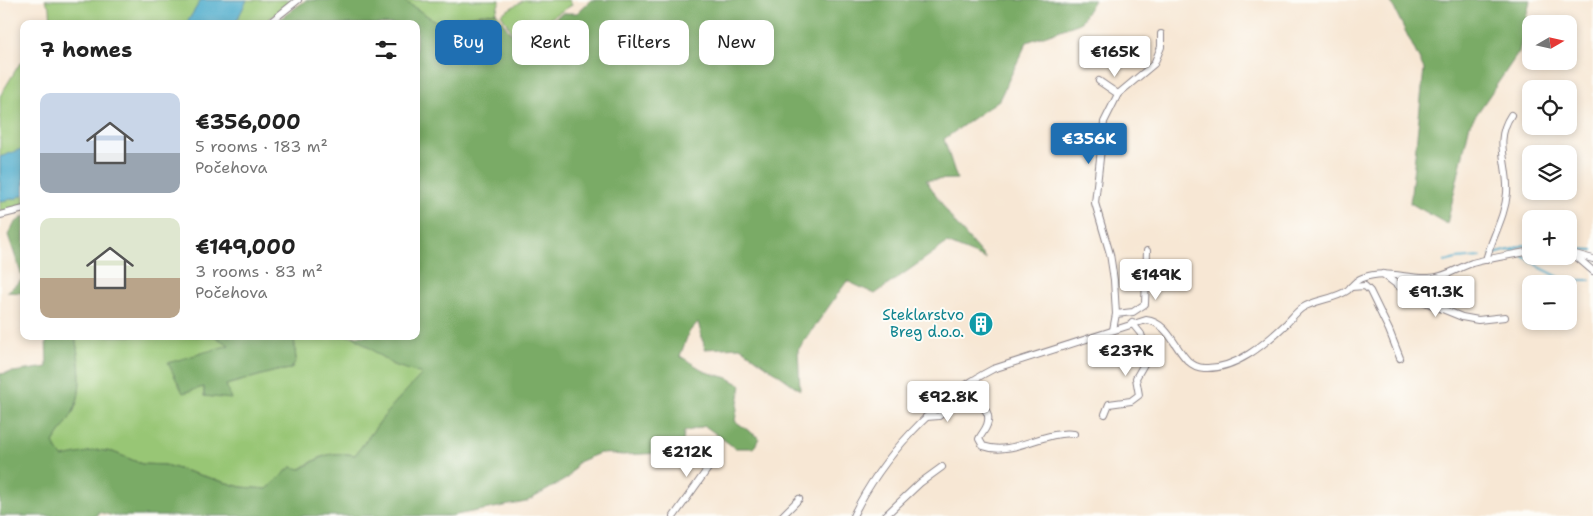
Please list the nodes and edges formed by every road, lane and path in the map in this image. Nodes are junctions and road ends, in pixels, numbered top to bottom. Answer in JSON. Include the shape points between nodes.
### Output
{"nodes":[{"id":1,"x":298,"y":0,"type":"edge"},
{"id":2,"x":273,"y":20,"type":"edge"},
{"id":3,"x":1161,"y":34,"type":"dead end"},
{"id":4,"x":1099,"y":81,"type":"dead end"},
{"id":5,"x":1118,"y":94,"type":"junction"},
{"id":6,"x":1511,"y":115,"type":"dead end"},
{"id":7,"x":20,"y":210,"type":"edge"},
{"id":8,"x":0,"y":215,"type":"edge"},
{"id":9,"x":1147,"y":251,"type":"dead end"},
{"id":10,"x":1522,"y":253,"type":"edge"},
{"id":11,"x":1577,"y":255,"type":"edge"},
{"id":12,"x":1577,"y":259,"type":"edge"},
{"id":13,"x":1593,"y":259,"type":"edge"},
{"id":14,"x":1486,"y":260,"type":"junction"},
{"id":15,"x":1593,"y":272,"type":"edge"},
{"id":16,"x":1382,"y":273,"type":"junction"},
{"id":17,"x":1351,"y":287,"type":"junction"},
{"id":18,"x":1505,"y":317,"type":"dead end"},
{"id":19,"x":1115,"y":321,"type":"junction"},
{"id":20,"x":1132,"y":323,"type":"junction"},
{"id":21,"x":1400,"y":358,"type":"dead end"},
{"id":22,"x":1105,"y":414,"type":"dead end"},
{"id":23,"x":926,"y":417,"type":"junction"},
{"id":24,"x":1074,"y":434,"type":"dead end"},
{"id":25,"x":719,"y":453,"type":"dead end"},
{"id":26,"x":942,"y":467,"type":"dead end"},
{"id":27,"x":799,"y":499,"type":"dead end"},
{"id":28,"x":674,"y":516,"type":"edge"},
{"id":29,"x":782,"y":516,"type":"edge"},
{"id":30,"x":854,"y":516,"type":"edge"},
{"id":31,"x":885,"y":516,"type":"edge"}],
"edges":[{"from":1,"to":2,"type":"street"},
{"from":3,"to":5,"type":"street","via":[[1161,47],[1154,64]]},
{"from":4,"to":5,"type":"street"},
{"from":5,"to":19,"type":"street","via":[[1104,122],[1095,203],[1110,254]]},
{"from":6,"to":14,"type":"street","via":[[1501,141],[1506,201]]},
{"from":7,"to":8,"type":"street"},
{"from":9,"to":19,"type":"street","via":[[1145,304]]},
{"from":10,"to":14,"type":"street"},
{"from":11,"to":13,"type":"street"},
{"from":12,"to":15,"type":"street"},
{"from":14,"to":16,"type":"street","via":[[1429,278]]},
{"from":16,"to":17,"type":"street","via":[[1360,278]]},
{"from":16,"to":18,"type":"street","via":[[1413,297],[1462,317],[1478,320]]},
{"from":17,"to":20,"type":"street","via":[[1301,309],[1244,356],[1211,368],[1197,367],[1188,360],[1162,325],[1153,320]]},
{"from":17,"to":21,"type":"street","via":[[1365,286],[1370,291]]},
{"from":19,"to":20,"type":"street"},
{"from":19,"to":23,"type":"street","via":[[993,369],[961,388]]},
{"from":20,"to":22,"type":"street","via":[[1141,334],[1148,358],[1136,378],[1139,395],[1131,401],[1109,404]]},
{"from":23,"to":24,"type":"street","via":[[939,416],[959,399],[978,403],[988,420],[979,440],[988,448],[1006,449],[1052,435]]},
{"from":23,"to":30,"type":"street","via":[[879,471]]},
{"from":25,"to":28,"type":"street"},
{"from":26,"to":31,"type":"street"},
{"from":27,"to":29,"type":"street"}]}
